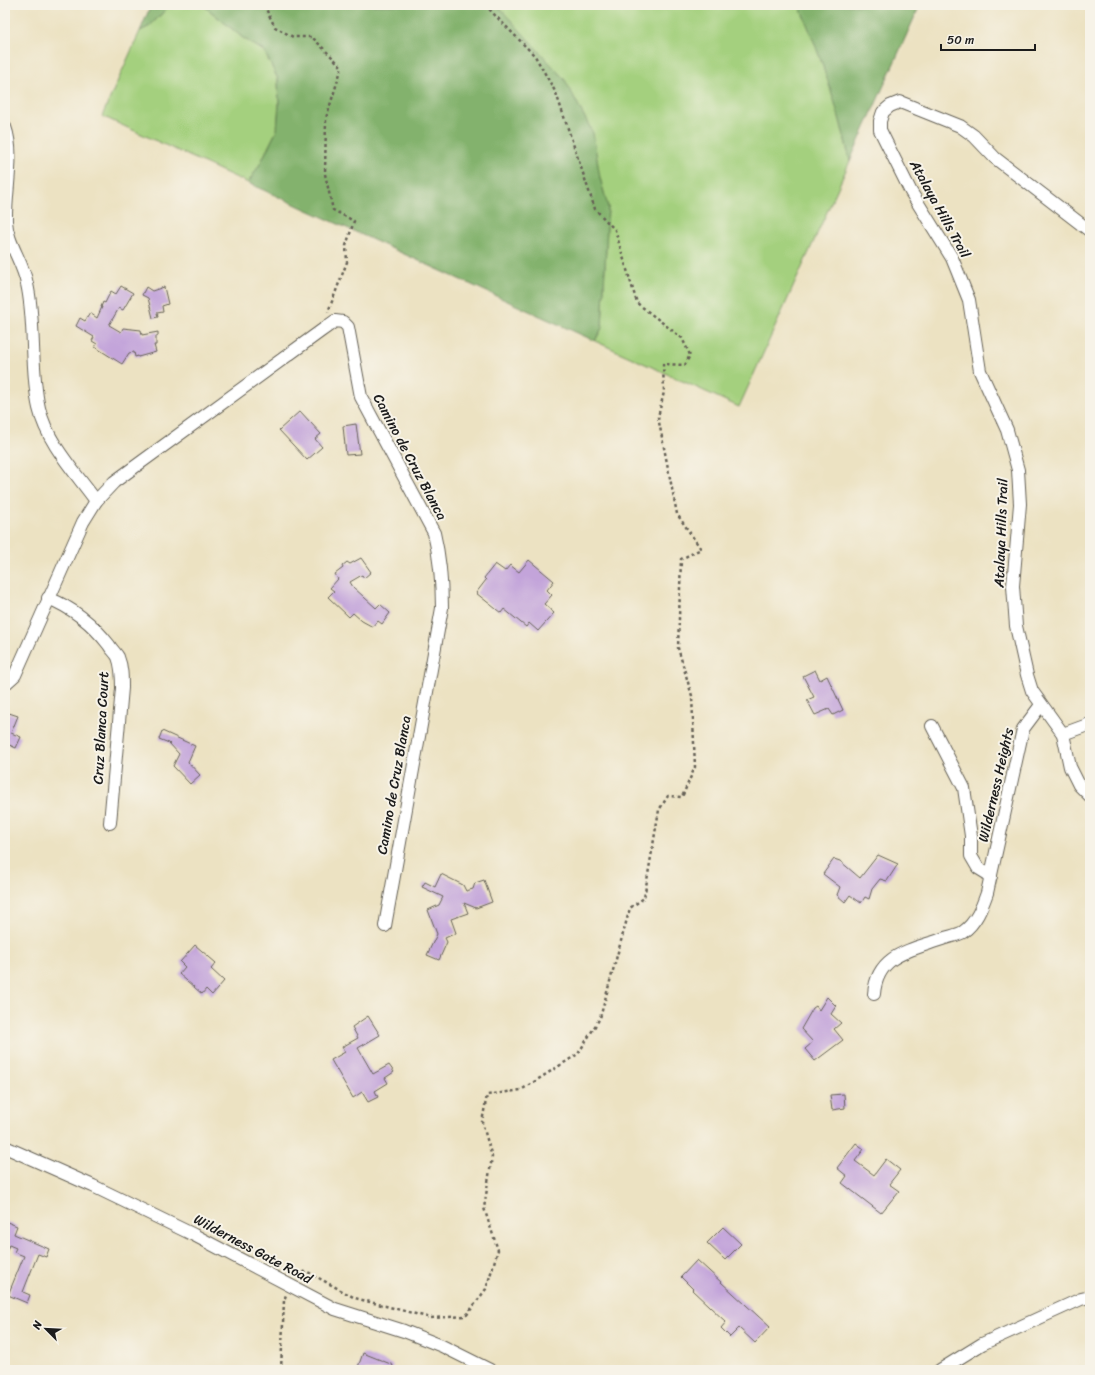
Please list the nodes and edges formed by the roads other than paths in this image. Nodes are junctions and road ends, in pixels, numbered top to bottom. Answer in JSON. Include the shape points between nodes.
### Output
{"nodes":[{"id":1,"x":5,"y":127,"type":"edge"},
{"id":2,"x":1090,"y":231,"type":"edge"},
{"id":3,"x":96,"y":501,"type":"junction"},
{"id":4,"x":48,"y":598,"type":"junction"},
{"id":5,"x":5,"y":684,"type":"edge"},
{"id":6,"x":1041,"y":705,"type":"junction"},
{"id":7,"x":1090,"y":724,"type":"edge"},
{"id":8,"x":932,"y":726,"type":"dead end"},
{"id":9,"x":1063,"y":734,"type":"junction"},
{"id":10,"x":1090,"y":796,"type":"edge"},
{"id":11,"x":110,"y":823,"type":"dead end"},
{"id":12,"x":991,"y":876,"type":"junction"},
{"id":13,"x":385,"y":926,"type":"dead end"},
{"id":14,"x":874,"y":994,"type":"dead end"},
{"id":15,"x":5,"y":1147,"type":"edge"},
{"id":16,"x":1090,"y":1297,"type":"edge"},
{"id":17,"x":490,"y":1370,"type":"edge"},
{"id":18,"x":940,"y":1370,"type":"edge"}],
"edges":[{"from":1,"to":3,"type":"street","via":[[9,142],[6,222],[28,285],[39,409],[48,432],[61,453]]},
{"from":2,"to":6,"type":"street","name":"Atalaya Hills Trail","via":[[995,158],[974,136],[960,126],[900,102],[883,112],[880,130],[911,192],[952,258],[969,300],[980,371],[1009,437],[1018,470],[1020,504],[1013,586],[1016,626],[1032,691]]},
{"from":3,"to":4,"type":"street","name":"Camino de Cruz Blanca","via":[[80,528]]},
{"from":3,"to":13,"type":"street","name":"Camino de Cruz Blanca","via":[[114,482],[321,330],[335,321],[343,322],[348,327],[361,397],[434,533],[442,582],[442,608]]},
{"from":4,"to":5,"type":"street","name":"Camino de Cruz Blanca","via":[[15,676]]},
{"from":4,"to":11,"type":"street","name":"Cruz Blanca Court","via":[[66,605],[81,615],[102,636],[117,656],[122,673]]},
{"from":6,"to":9,"type":"street"},
{"from":6,"to":12,"type":"street","name":"Wilderness Heights","via":[[1023,729]]},
{"from":7,"to":9,"type":"street"},
{"from":8,"to":12,"type":"street","name":"Wilderness Heights","via":[[964,788],[971,836],[971,856],[978,868]]},
{"from":9,"to":10,"type":"street","via":[[1070,767],[1079,784]]},
{"from":12,"to":14,"type":"street","name":"Wilderness Heights","via":[[987,893],[972,923],[962,932],[906,952],[883,966],[875,981]]},
{"from":15,"to":17,"type":"street","name":"Wilderness Gate Road","via":[[194,1235],[335,1309],[442,1346]]},
{"from":16,"to":18,"type":"street","via":[[982,1344]]}]}
